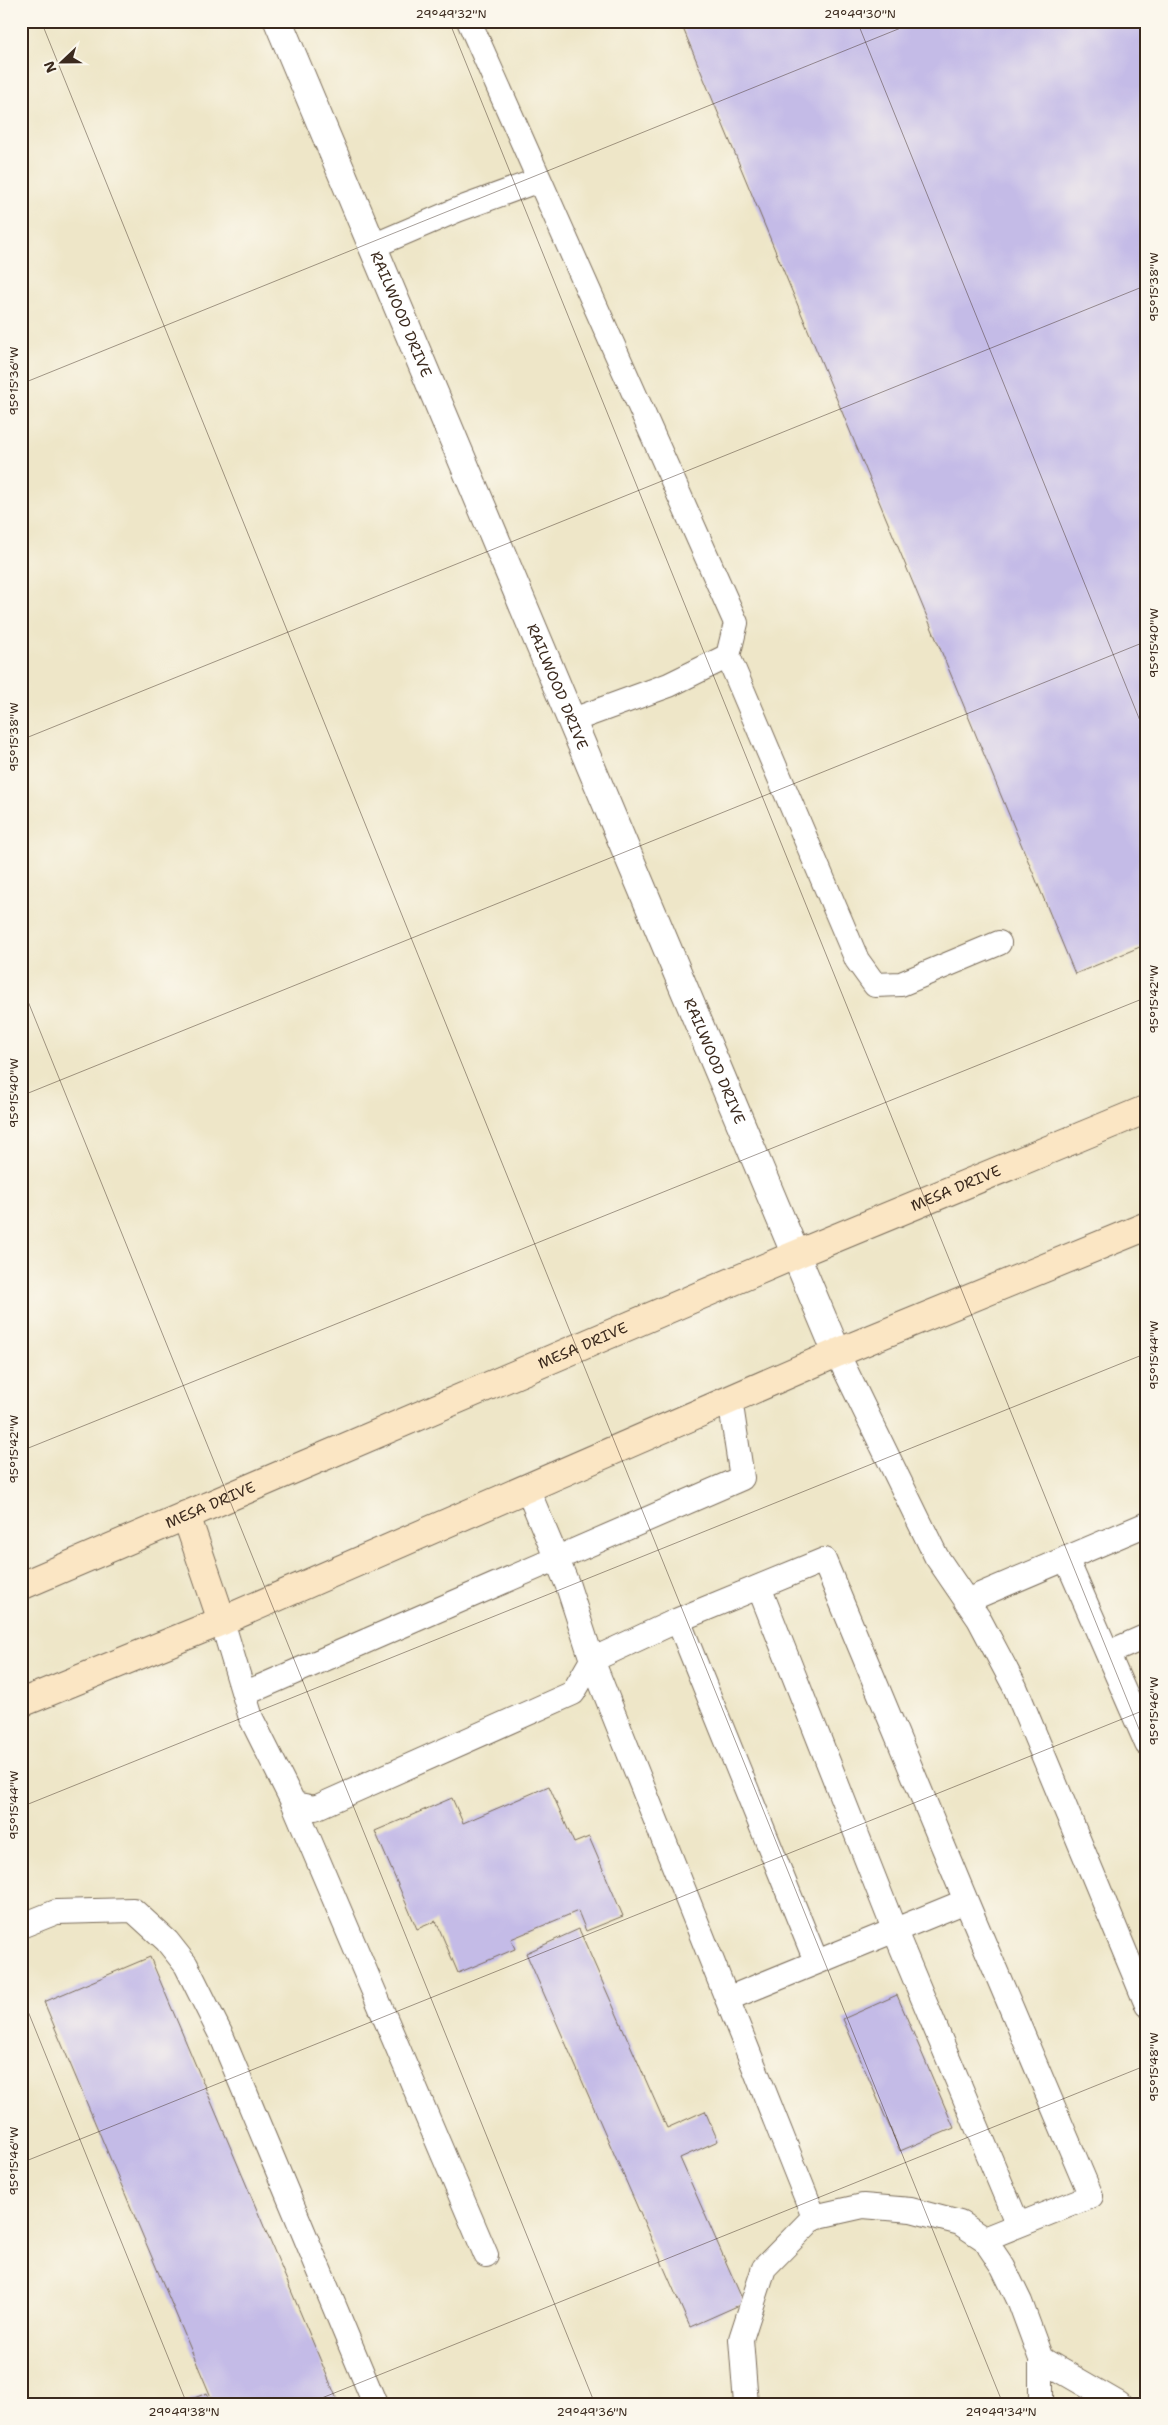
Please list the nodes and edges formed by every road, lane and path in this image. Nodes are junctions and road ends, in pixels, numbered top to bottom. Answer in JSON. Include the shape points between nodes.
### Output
{"nodes":[{"id":1,"x":278,"y":21,"type":"edge"},
{"id":2,"x":469,"y":21,"type":"edge"},
{"id":3,"x":539,"y":180,"type":"junction"},
{"id":4,"x":374,"y":246,"type":"junction"},
{"id":5,"x":728,"y":656,"type":"junction"},
{"id":6,"x":573,"y":720,"type":"junction"},
{"id":7,"x":999,"y":943,"type":"dead end"},
{"id":8,"x":1147,"y":1109,"type":"edge"},
{"id":9,"x":1147,"y":1226,"type":"edge"},
{"id":10,"x":798,"y":1254,"type":"junction"},
{"id":11,"x":837,"y":1353,"type":"junction"},
{"id":12,"x":730,"y":1399,"type":"junction"},
{"id":13,"x":527,"y":1488,"type":"junction"},
{"id":14,"x":186,"y":1515,"type":"junction"},
{"id":15,"x":1147,"y":1524,"type":"edge"},
{"id":16,"x":556,"y":1558,"type":"junction"},
{"id":17,"x":1066,"y":1558,"type":"junction"},
{"id":18,"x":21,"y":1586,"type":"edge"},
{"id":19,"x":759,"y":1587,"type":"junction"},
{"id":20,"x":966,"y":1601,"type":"junction"},
{"id":21,"x":678,"y":1620,"type":"junction"},
{"id":22,"x":222,"y":1621,"type":"junction"},
{"id":23,"x":1147,"y":1636,"type":"edge"},
{"id":24,"x":1108,"y":1653,"type":"junction"},
{"id":25,"x":592,"y":1660,"type":"junction"},
{"id":26,"x":244,"y":1694,"type":"junction"},
{"id":27,"x":21,"y":1703,"type":"edge"},
{"id":28,"x":1147,"y":1744,"type":"edge"},
{"id":29,"x":294,"y":1804,"type":"junction"},
{"id":30,"x":966,"y":1901,"type":"junction"},
{"id":31,"x":21,"y":1926,"type":"edge"},
{"id":32,"x":894,"y":1930,"type":"junction"},
{"id":33,"x":816,"y":1961,"type":"junction"},
{"id":34,"x":727,"y":1999,"type":"junction"},
{"id":35,"x":1147,"y":2005,"type":"edge"},
{"id":36,"x":814,"y":2217,"type":"junction"},
{"id":37,"x":1018,"y":2225,"type":"junction"},
{"id":38,"x":984,"y":2239,"type":"junction"},
{"id":39,"x":486,"y":2255,"type":"dead end"},
{"id":40,"x":1041,"y":2360,"type":"junction"},
{"id":41,"x":375,"y":2404,"type":"edge"},
{"id":42,"x":746,"y":2404,"type":"edge"},
{"id":43,"x":1041,"y":2404,"type":"edge"},
{"id":44,"x":1119,"y":2404,"type":"edge"}],
"edges":[{"from":1,"to":4,"type":"street","name":"RAILWOOD DRIVE"},
{"from":2,"to":3,"type":"lane"},
{"from":3,"to":4,"type":"lane","via":[[457,210]]},
{"from":3,"to":5,"type":"lane","via":[[736,624]]},
{"from":4,"to":6,"type":"street","name":"RAILWOOD DRIVE"},
{"from":5,"to":6,"type":"lane","via":[[669,685]]},
{"from":5,"to":7,"type":"lane","via":[[857,960],[875,985],[901,984]]},
{"from":6,"to":10,"type":"street","name":"RAILWOOD DRIVE"},
{"from":8,"to":10,"type":"main road","name":"MESA DRIVE"},
{"from":9,"to":11,"type":"main road"},
{"from":10,"to":11,"type":"street","name":"RAILWOOD DRIVE"},
{"from":10,"to":14,"type":"main road","name":"MESA DRIVE"},
{"from":11,"to":12,"type":"main road"},
{"from":11,"to":20,"type":"lane","via":[[936,1556]]},
{"from":12,"to":13,"type":"main road"},
{"from":12,"to":16,"type":"lane","via":[[742,1478]]},
{"from":13,"to":16,"type":"lane"},
{"from":13,"to":22,"type":"main road"},
{"from":14,"to":18,"type":"main road","name":"MESA DRIVE"},
{"from":14,"to":22,"type":"main road"},
{"from":15,"to":17,"type":"lane"},
{"from":16,"to":25,"type":"lane"},
{"from":16,"to":26,"type":"lane"},
{"from":17,"to":20,"type":"lane"},
{"from":17,"to":24,"type":"lane"},
{"from":19,"to":21,"type":"lane"},
{"from":19,"to":30,"type":"lane","via":[[824,1560]]},
{"from":19,"to":32,"type":"lane"},
{"from":20,"to":35,"type":"lane","via":[[1015,1686]]},
{"from":21,"to":25,"type":"lane"},
{"from":21,"to":33,"type":"lane"},
{"from":22,"to":26,"type":"lane"},
{"from":22,"to":27,"type":"main road"},
{"from":23,"to":24,"type":"lane"},
{"from":24,"to":28,"type":"lane"},
{"from":25,"to":29,"type":"lane","via":[[573,1693],[315,1808]]},
{"from":25,"to":34,"type":"lane"},
{"from":26,"to":29,"type":"lane","via":[[251,1718]]},
{"from":29,"to":39,"type":"lane"},
{"from":30,"to":32,"type":"lane"},
{"from":30,"to":37,"type":"lane","via":[[1091,2196]]},
{"from":31,"to":41,"type":"lane","via":[[56,1912],[133,1910],[167,1940],[186,1965],[222,2036]]},
{"from":32,"to":33,"type":"lane"},
{"from":32,"to":37,"type":"lane"},
{"from":33,"to":34,"type":"lane"},
{"from":34,"to":36,"type":"lane"},
{"from":36,"to":38,"type":"lane","via":[[863,2206],[911,2210],[960,2223]]},
{"from":36,"to":42,"type":"lane","via":[[764,2268],[741,2339]]},
{"from":37,"to":38,"type":"lane"},
{"from":38,"to":40,"type":"lane","via":[[1020,2302]]},
{"from":40,"to":43,"type":"lane"},
{"from":40,"to":44,"type":"lane"}]}
